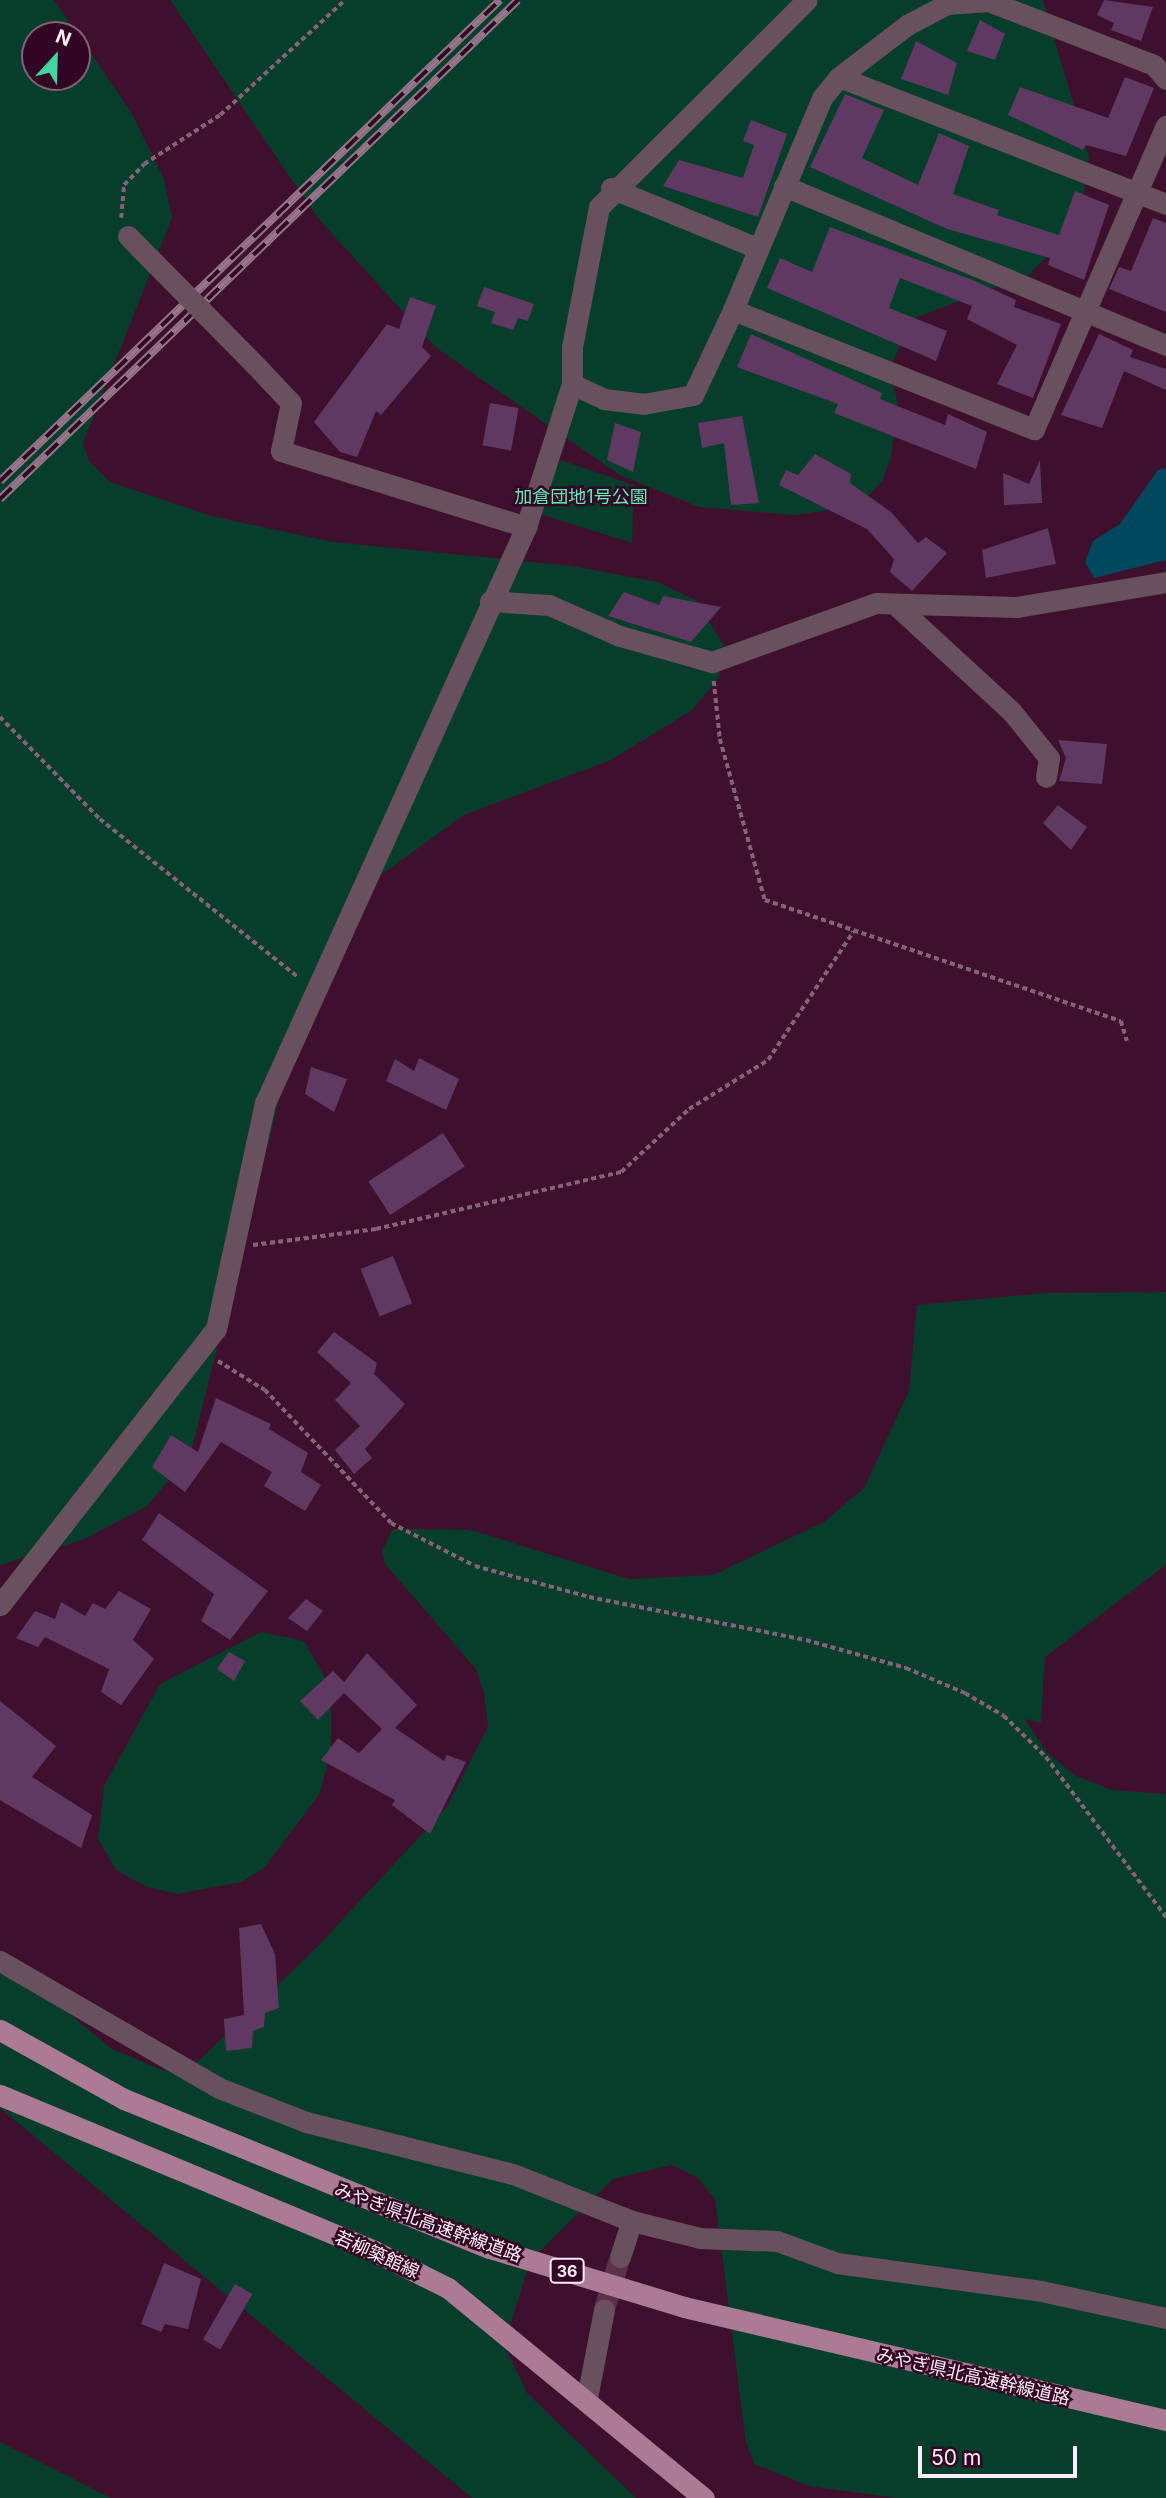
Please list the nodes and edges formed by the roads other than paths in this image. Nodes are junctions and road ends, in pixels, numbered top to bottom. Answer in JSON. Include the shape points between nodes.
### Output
{"nodes":[{"id":1,"x":807,"y":0,"type":"edge"},
{"id":2,"x":839,"y":76,"type":"junction"},
{"id":3,"x":1166,"y":79,"type":"edge"},
{"id":4,"x":1166,"y":125,"type":"edge"},
{"id":5,"x":784,"y":186,"type":"junction"},
{"id":6,"x":611,"y":188,"type":"junction"},
{"id":7,"x":1140,"y":192,"type":"junction"},
{"id":8,"x":1166,"y":204,"type":"edge"},
{"id":9,"x":128,"y":236,"type":"road end"},
{"id":10,"x":755,"y":247,"type":"junction"},
{"id":11,"x":733,"y":310,"type":"junction"},
{"id":12,"x":1088,"y":312,"type":"junction"},
{"id":13,"x":1166,"y":345,"type":"edge"},
{"id":14,"x":572,"y":384,"type":"junction"},
{"id":15,"x":526,"y":527,"type":"junction"},
{"id":16,"x":1166,"y":582,"type":"edge"},
{"id":17,"x":490,"y":601,"type":"junction"},
{"id":18,"x":898,"y":607,"type":"junction"},
{"id":19,"x":1046,"y":777,"type":"dead end"},
{"id":20,"x":0,"y":1605,"type":"edge"},
{"id":21,"x":0,"y":1962,"type":"edge"},
{"id":22,"x":0,"y":2030,"type":"edge"},
{"id":23,"x":0,"y":2095,"type":"edge"},
{"id":24,"x":632,"y":2221,"type":"junction"},
{"id":25,"x":620,"y":2257,"type":"tunnel mouth"},
{"id":26,"x":604,"y":2310,"type":"tunnel mouth"},
{"id":27,"x":1166,"y":2318,"type":"edge"},
{"id":28,"x":587,"y":2398,"type":"junction"},
{"id":29,"x":1166,"y":2420,"type":"edge"},
{"id":30,"x":704,"y":2498,"type":"edge"}],
"edges":[{"from":1,"to":6,"type":"street"},
{"from":2,"to":3,"type":"street","via":[[917,19],[947,4],[988,2],[1154,65]]},
{"from":2,"to":5,"type":"street","via":[[822,98]]},
{"from":2,"to":7,"type":"street"},
{"from":4,"to":7,"type":"street"},
{"from":5,"to":10,"type":"street"},
{"from":5,"to":12,"type":"street"},
{"from":6,"to":10,"type":"street"},
{"from":6,"to":14,"type":"street","via":[[594,232],[572,347]]},
{"from":7,"to":8,"type":"street"},
{"from":7,"to":12,"type":"street"},
{"from":9,"to":15,"type":"street","bridge":true,"via":[[291,403],[281,452]]},
{"from":10,"to":11,"type":"street"},
{"from":11,"to":12,"type":"street","via":[[1034,429]]},
{"from":11,"to":14,"type":"street","via":[[694,395],[643,404],[604,399]]},
{"from":12,"to":13,"type":"street"},
{"from":14,"to":15,"type":"street"},
{"from":15,"to":17,"type":"street"},
{"from":16,"to":18,"type":"street","via":[[1017,607]]},
{"from":17,"to":18,"type":"street","via":[[549,605],[620,636],[712,662],[876,603]]},
{"from":17,"to":20,"type":"street","via":[[265,1103],[237,1247],[204,1352]]},
{"from":18,"to":19,"type":"street","via":[[1012,712],[1049,758]]},
{"from":21,"to":24,"type":"street","via":[[219,2088],[306,2122],[513,2174]]},
{"from":22,"to":29,"type":"main road","name":"みやぎ県北高速幹線道路","number":"36","via":[[124,2099],[490,2248],[696,2311]]},
{"from":23,"to":28,"type":"main road","name":"若柳築館線","via":[[374,2251],[448,2288]]},
{"from":24,"to":25,"type":"street"},
{"from":24,"to":27,"type":"street","via":[[700,2238],[777,2241],[837,2263],[1041,2291]]},
{"from":26,"to":28,"type":"street"},
{"from":28,"to":30,"type":"main road","name":"若柳築館線"}]}
